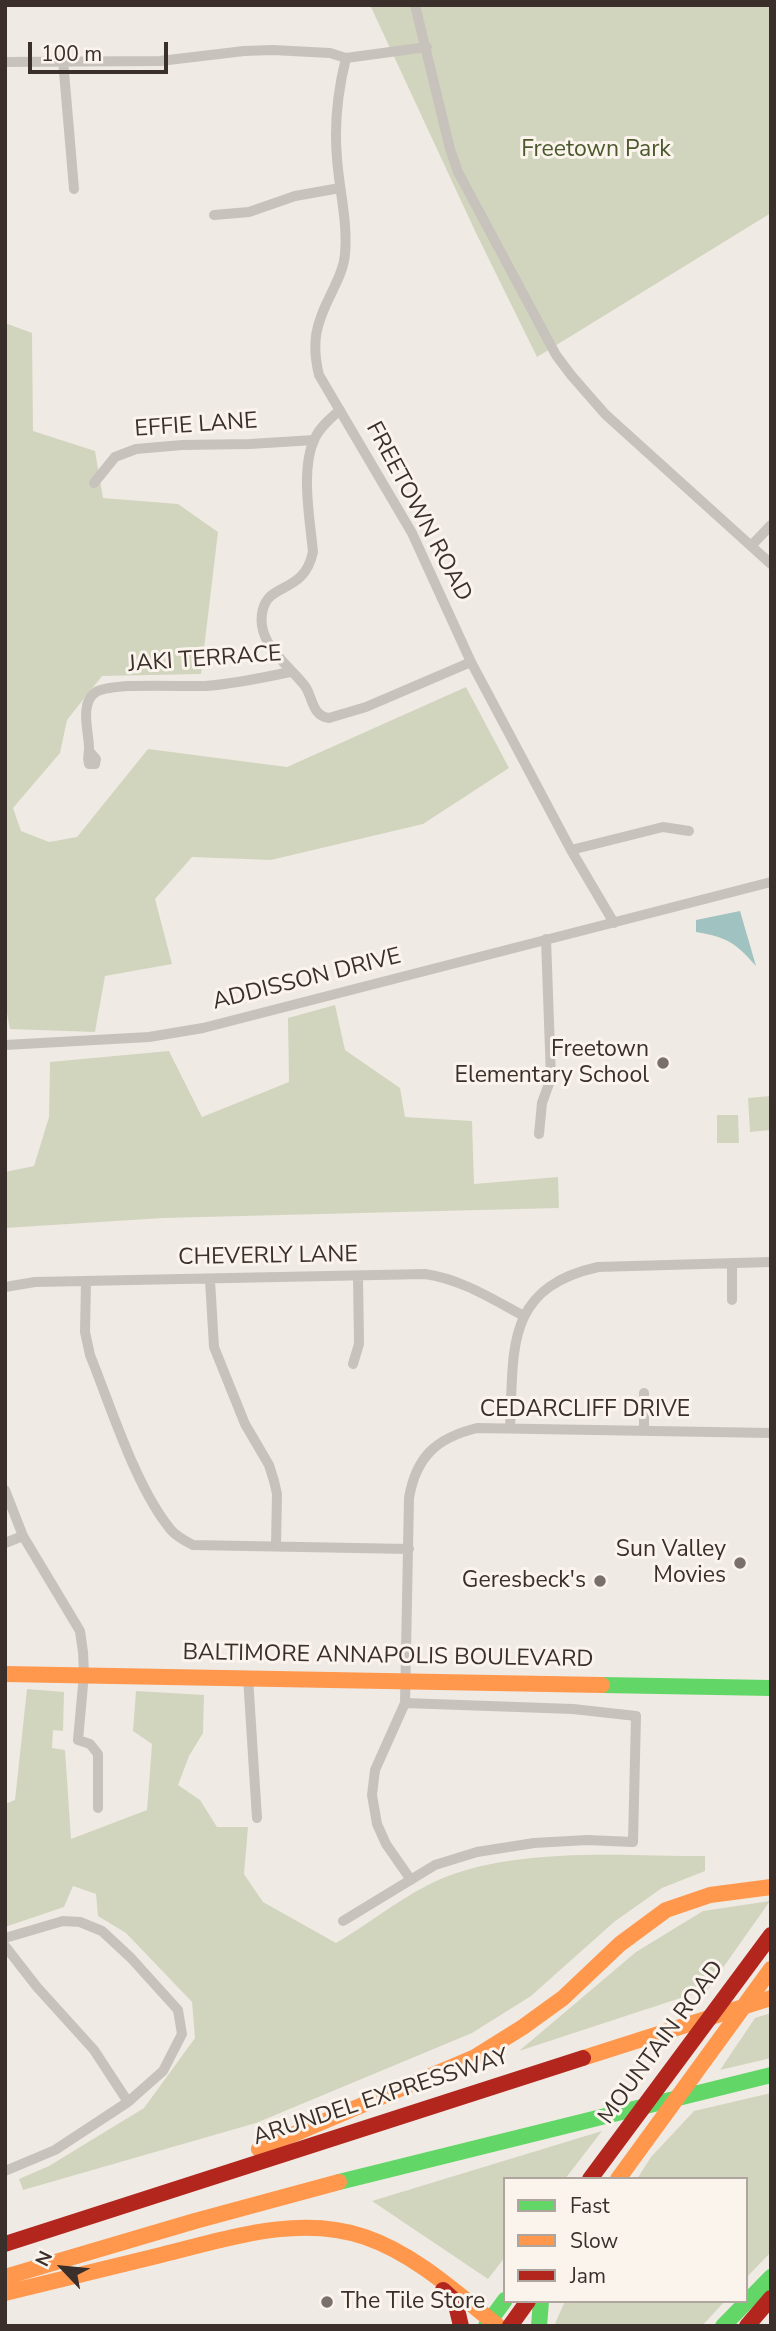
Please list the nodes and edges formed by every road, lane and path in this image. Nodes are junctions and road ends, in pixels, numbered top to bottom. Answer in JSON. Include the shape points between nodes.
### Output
{"nodes":[{"id":1,"x":415,"y":5,"type":"edge"},
{"id":2,"x":426,"y":47,"type":"junction"},
{"id":3,"x":346,"y":58,"type":"junction"},
{"id":4,"x":63,"y":60,"type":"junction"},
{"id":5,"x":5,"y":62,"type":"edge"},
{"id":6,"x":340,"y":188,"type":"junction"},
{"id":7,"x":74,"y":189,"type":"dead end"},
{"id":8,"x":214,"y":215,"type":"dead end"},
{"id":9,"x":340,"y":410,"type":"junction"},
{"id":10,"x":314,"y":440,"type":"junction"},
{"id":11,"x":94,"y":483,"type":"dead end"},
{"id":12,"x":771,"y":525,"type":"edge"},
{"id":13,"x":751,"y":547,"type":"junction"},
{"id":14,"x":771,"y":564,"type":"edge"},
{"id":15,"x":471,"y":662,"type":"junction"},
{"id":16,"x":290,"y":673,"type":"junction"},
{"id":17,"x":89,"y":751,"type":"dead end"},
{"id":18,"x":689,"y":831,"type":"dead end"},
{"id":19,"x":571,"y":850,"type":"junction"},
{"id":20,"x":771,"y":882,"type":"edge"},
{"id":21,"x":614,"y":923,"type":"junction"},
{"id":22,"x":546,"y":939,"type":"junction"},
{"id":23,"x":5,"y":1045,"type":"edge"},
{"id":24,"x":539,"y":1134,"type":"dead end"},
{"id":25,"x":771,"y":1262,"type":"edge"},
{"id":26,"x":732,"y":1263,"type":"junction"},
{"id":27,"x":358,"y":1276,"type":"junction"},
{"id":28,"x":210,"y":1280,"type":"junction"},
{"id":29,"x":86,"y":1281,"type":"junction"},
{"id":30,"x":5,"y":1287,"type":"edge"},
{"id":31,"x":732,"y":1300,"type":"dead end"},
{"id":32,"x":524,"y":1316,"type":"junction"},
{"id":33,"x":353,"y":1364,"type":"dead end"},
{"id":34,"x":644,"y":1393,"type":"dead end"},
{"id":35,"x":510,"y":1428,"type":"junction"},
{"id":36,"x":643,"y":1430,"type":"junction"},
{"id":37,"x":771,"y":1433,"type":"edge"},
{"id":38,"x":5,"y":1490,"type":"edge"},
{"id":39,"x":23,"y":1536,"type":"junction"},
{"id":40,"x":5,"y":1543,"type":"edge"},
{"id":41,"x":276,"y":1545,"type":"junction"},
{"id":42,"x":409,"y":1549,"type":"junction"},
{"id":43,"x":5,"y":1674,"type":"edge"},
{"id":44,"x":84,"y":1674,"type":"junction"},
{"id":45,"x":248,"y":1677,"type":"junction"},
{"id":46,"x":405,"y":1680,"type":"junction"},
{"id":47,"x":574,"y":1683,"type":"junction"},
{"id":48,"x":771,"y":1688,"type":"edge"},
{"id":49,"x":405,"y":1703,"type":"junction"},
{"id":50,"x":573,"y":1709,"type":"junction"},
{"id":51,"x":98,"y":1808,"type":"dead end"},
{"id":52,"x":257,"y":1818,"type":"dead end"},
{"id":53,"x":411,"y":1880,"type":"junction"},
{"id":54,"x":769,"y":1886,"type":"edge"},
{"id":55,"x":343,"y":1921,"type":"dead end"},
{"id":56,"x":771,"y":1934,"type":"edge"},
{"id":57,"x":5,"y":1938,"type":"edge"},
{"id":58,"x":5,"y":1946,"type":"edge"},
{"id":59,"x":771,"y":1969,"type":"edge"},
{"id":60,"x":771,"y":1998,"type":"edge"},
{"id":61,"x":771,"y":2075,"type":"edge"},
{"id":62,"x":128,"y":2102,"type":"junction"},
{"id":63,"x":5,"y":2171,"type":"edge"},
{"id":64,"x":591,"y":2177,"type":"edge"},
{"id":65,"x":619,"y":2177,"type":"edge"},
{"id":66,"x":129,"y":2204,"type":"junction"},
{"id":67,"x":5,"y":2245,"type":"edge"},
{"id":68,"x":423,"y":2270,"type":"junction"},
{"id":69,"x":5,"y":2277,"type":"edge"},
{"id":70,"x":771,"y":2277,"type":"edge"},
{"id":71,"x":5,"y":2292,"type":"edge"},
{"id":72,"x":771,"y":2298,"type":"edge"},
{"id":73,"x":748,"y":2300,"type":"edge"},
{"id":74,"x":503,"y":2303,"type":"edge"},
{"id":75,"x":527,"y":2303,"type":"edge"},
{"id":76,"x":541,"y":2303,"type":"edge"},
{"id":77,"x":746,"y":2303,"type":"edge"},
{"id":78,"x":492,"y":2321,"type":"edge"},
{"id":79,"x":460,"y":2326,"type":"edge"},
{"id":80,"x":510,"y":2326,"type":"edge"},
{"id":81,"x":539,"y":2326,"type":"edge"},
{"id":82,"x":723,"y":2326,"type":"edge"},
{"id":83,"x":747,"y":2326,"type":"edge"}],
"edges":[{"from":1,"to":2,"type":"street"},
{"from":2,"to":3,"type":"street"},
{"from":2,"to":13,"type":"street","via":[[458,172],[556,355],[605,414]]},
{"from":3,"to":4,"type":"street","via":[[330,52],[273,50],[160,61]]},
{"from":3,"to":6,"type":"street","name":"FREETOWN ROAD","via":[[336,126]]},
{"from":4,"to":5,"type":"street"},
{"from":4,"to":7,"type":"street"},
{"from":6,"to":8,"type":"street","via":[[295,196],[249,212]]},
{"from":6,"to":9,"type":"street","name":"FREETOWN ROAD","via":[[345,257],[313,346],[319,375]]},
{"from":9,"to":10,"type":"street"},
{"from":9,"to":15,"type":"street","name":"FREETOWN ROAD","via":[[412,533]]},
{"from":10,"to":11,"type":"street","name":"EFFIE LANE","via":[[136,449],[115,457]]},
{"from":10,"to":16,"type":"street","via":[[307,481],[311,561],[302,577],[271,595],[262,615],[266,639]]},
{"from":12,"to":13,"type":"street"},
{"from":13,"to":14,"type":"street"},
{"from":15,"to":16,"type":"street","name":"JAKI TERRACE","via":[[329,718],[317,712],[304,685]]},
{"from":15,"to":19,"type":"street","name":"FREETOWN ROAD"},
{"from":16,"to":17,"type":"street","name":"JAKI TERRACE","via":[[206,686],[99,690],[86,710]]},
{"from":18,"to":19,"type":"street","via":[[663,827]]},
{"from":19,"to":21,"type":"street","name":"FREETOWN ROAD"},
{"from":20,"to":21,"type":"street"},
{"from":21,"to":22,"type":"street","name":"ADDISSON DRIVE"},
{"from":22,"to":23,"type":"street","name":"ADDISSON DRIVE","via":[[202,1028],[149,1037]]},
{"from":22,"to":24,"type":"street","via":[[551,1078],[542,1103]]},
{"from":25,"to":26,"type":"street"},
{"from":26,"to":31,"type":"street"},
{"from":26,"to":32,"type":"street","via":[[579,1271],[548,1287]]},
{"from":27,"to":28,"type":"street","name":"CHEVERLY LANE"},
{"from":27,"to":32,"type":"street","name":"CHEVERLY LANE","via":[[443,1276]]},
{"from":27,"to":33,"type":"street","via":[[359,1344]]},
{"from":28,"to":29,"type":"street","name":"CHEVERLY LANE"},
{"from":28,"to":41,"type":"street","via":[[214,1347],[244,1424],[274,1481]]},
{"from":29,"to":30,"type":"street","name":"CHEVERLY LANE"},
{"from":29,"to":41,"type":"street","via":[[85,1332],[90,1354],[142,1482],[167,1524],[193,1545]]},
{"from":32,"to":35,"type":"street","via":[[513,1357]]},
{"from":34,"to":36,"type":"street"},
{"from":35,"to":36,"type":"street","name":"CEDARCLIFF DRIVE"},
{"from":35,"to":42,"type":"street","name":"CEDARCLIFF DRIVE","via":[[457,1433],[434,1446],[412,1481]]},
{"from":36,"to":37,"type":"street","name":"CEDARCLIFF DRIVE"},
{"from":38,"to":39,"type":"street"},
{"from":39,"to":40,"type":"street"},
{"from":39,"to":44,"type":"street","via":[[80,1630]]},
{"from":41,"to":42,"type":"street"},
{"from":42,"to":46,"type":"street","name":"CEDARCLIFF DRIVE"},
{"from":43,"to":44,"type":"main road","name":"BALTIMORE ANNAPOLIS BOULEVARD"},
{"from":44,"to":45,"type":"main road","name":"BALTIMORE ANNAPOLIS BOULEVARD"},
{"from":44,"to":51,"type":"street","via":[[78,1740],[98,1754]]},
{"from":45,"to":46,"type":"main road","name":"BALTIMORE ANNAPOLIS BOULEVARD"},
{"from":45,"to":52,"type":"street"},
{"from":46,"to":47,"type":"main road","name":"BALTIMORE ANNAPOLIS BOULEVARD"},
{"from":46,"to":49,"type":"street","name":"CEDARCLIFF DRIVE"},
{"from":47,"to":48,"type":"main road","name":"BALTIMORE ANNAPOLIS BOULEVARD"},
{"from":47,"to":50,"type":"street"},
{"from":49,"to":50,"type":"street"},
{"from":49,"to":53,"type":"street","via":[[375,1770],[372,1795],[386,1844]]},
{"from":50,"to":53,"type":"street","via":[[636,1717],[633,1842],[505,1846],[435,1866]]},
{"from":53,"to":55,"type":"street"},
{"from":54,"to":66,"type":"main road","via":[[710,1895],[666,1910],[620,1944],[563,1998],[475,2057]]},
{"from":56,"to":64,"type":"main road","name":"MOUNTAIN ROAD"},
{"from":57,"to":62,"type":"street","via":[[63,1921],[102,1931],[178,2010],[183,2034],[163,2071]]},
{"from":58,"to":62,"type":"street","via":[[94,2050]]},
{"from":59,"to":65,"type":"main road","name":"MOUNTAIN ROAD"},
{"from":60,"to":66,"type":"main road","name":"ARUNDEL EXPRESSWAY"},
{"from":61,"to":69,"type":"main road","via":[[369,2172]]},
{"from":62,"to":63,"type":"street","via":[[55,2150]]},
{"from":66,"to":67,"type":"main road","name":"ARUNDEL EXPRESSWAY"},
{"from":68,"to":71,"type":"main road","via":[[368,2238],[296,2227],[242,2235]]},
{"from":68,"to":78,"type":"main road"},
{"from":68,"to":79,"type":"main road","via":[[454,2301]]},
{"from":70,"to":73,"type":"main road"},
{"from":72,"to":83,"type":"main road"},
{"from":74,"to":78,"type":"main road"},
{"from":75,"to":80,"type":"main road"},
{"from":76,"to":81,"type":"main road"},
{"from":77,"to":82,"type":"main road"},
{"from":78,"to":80,"type":"main road"}]}
